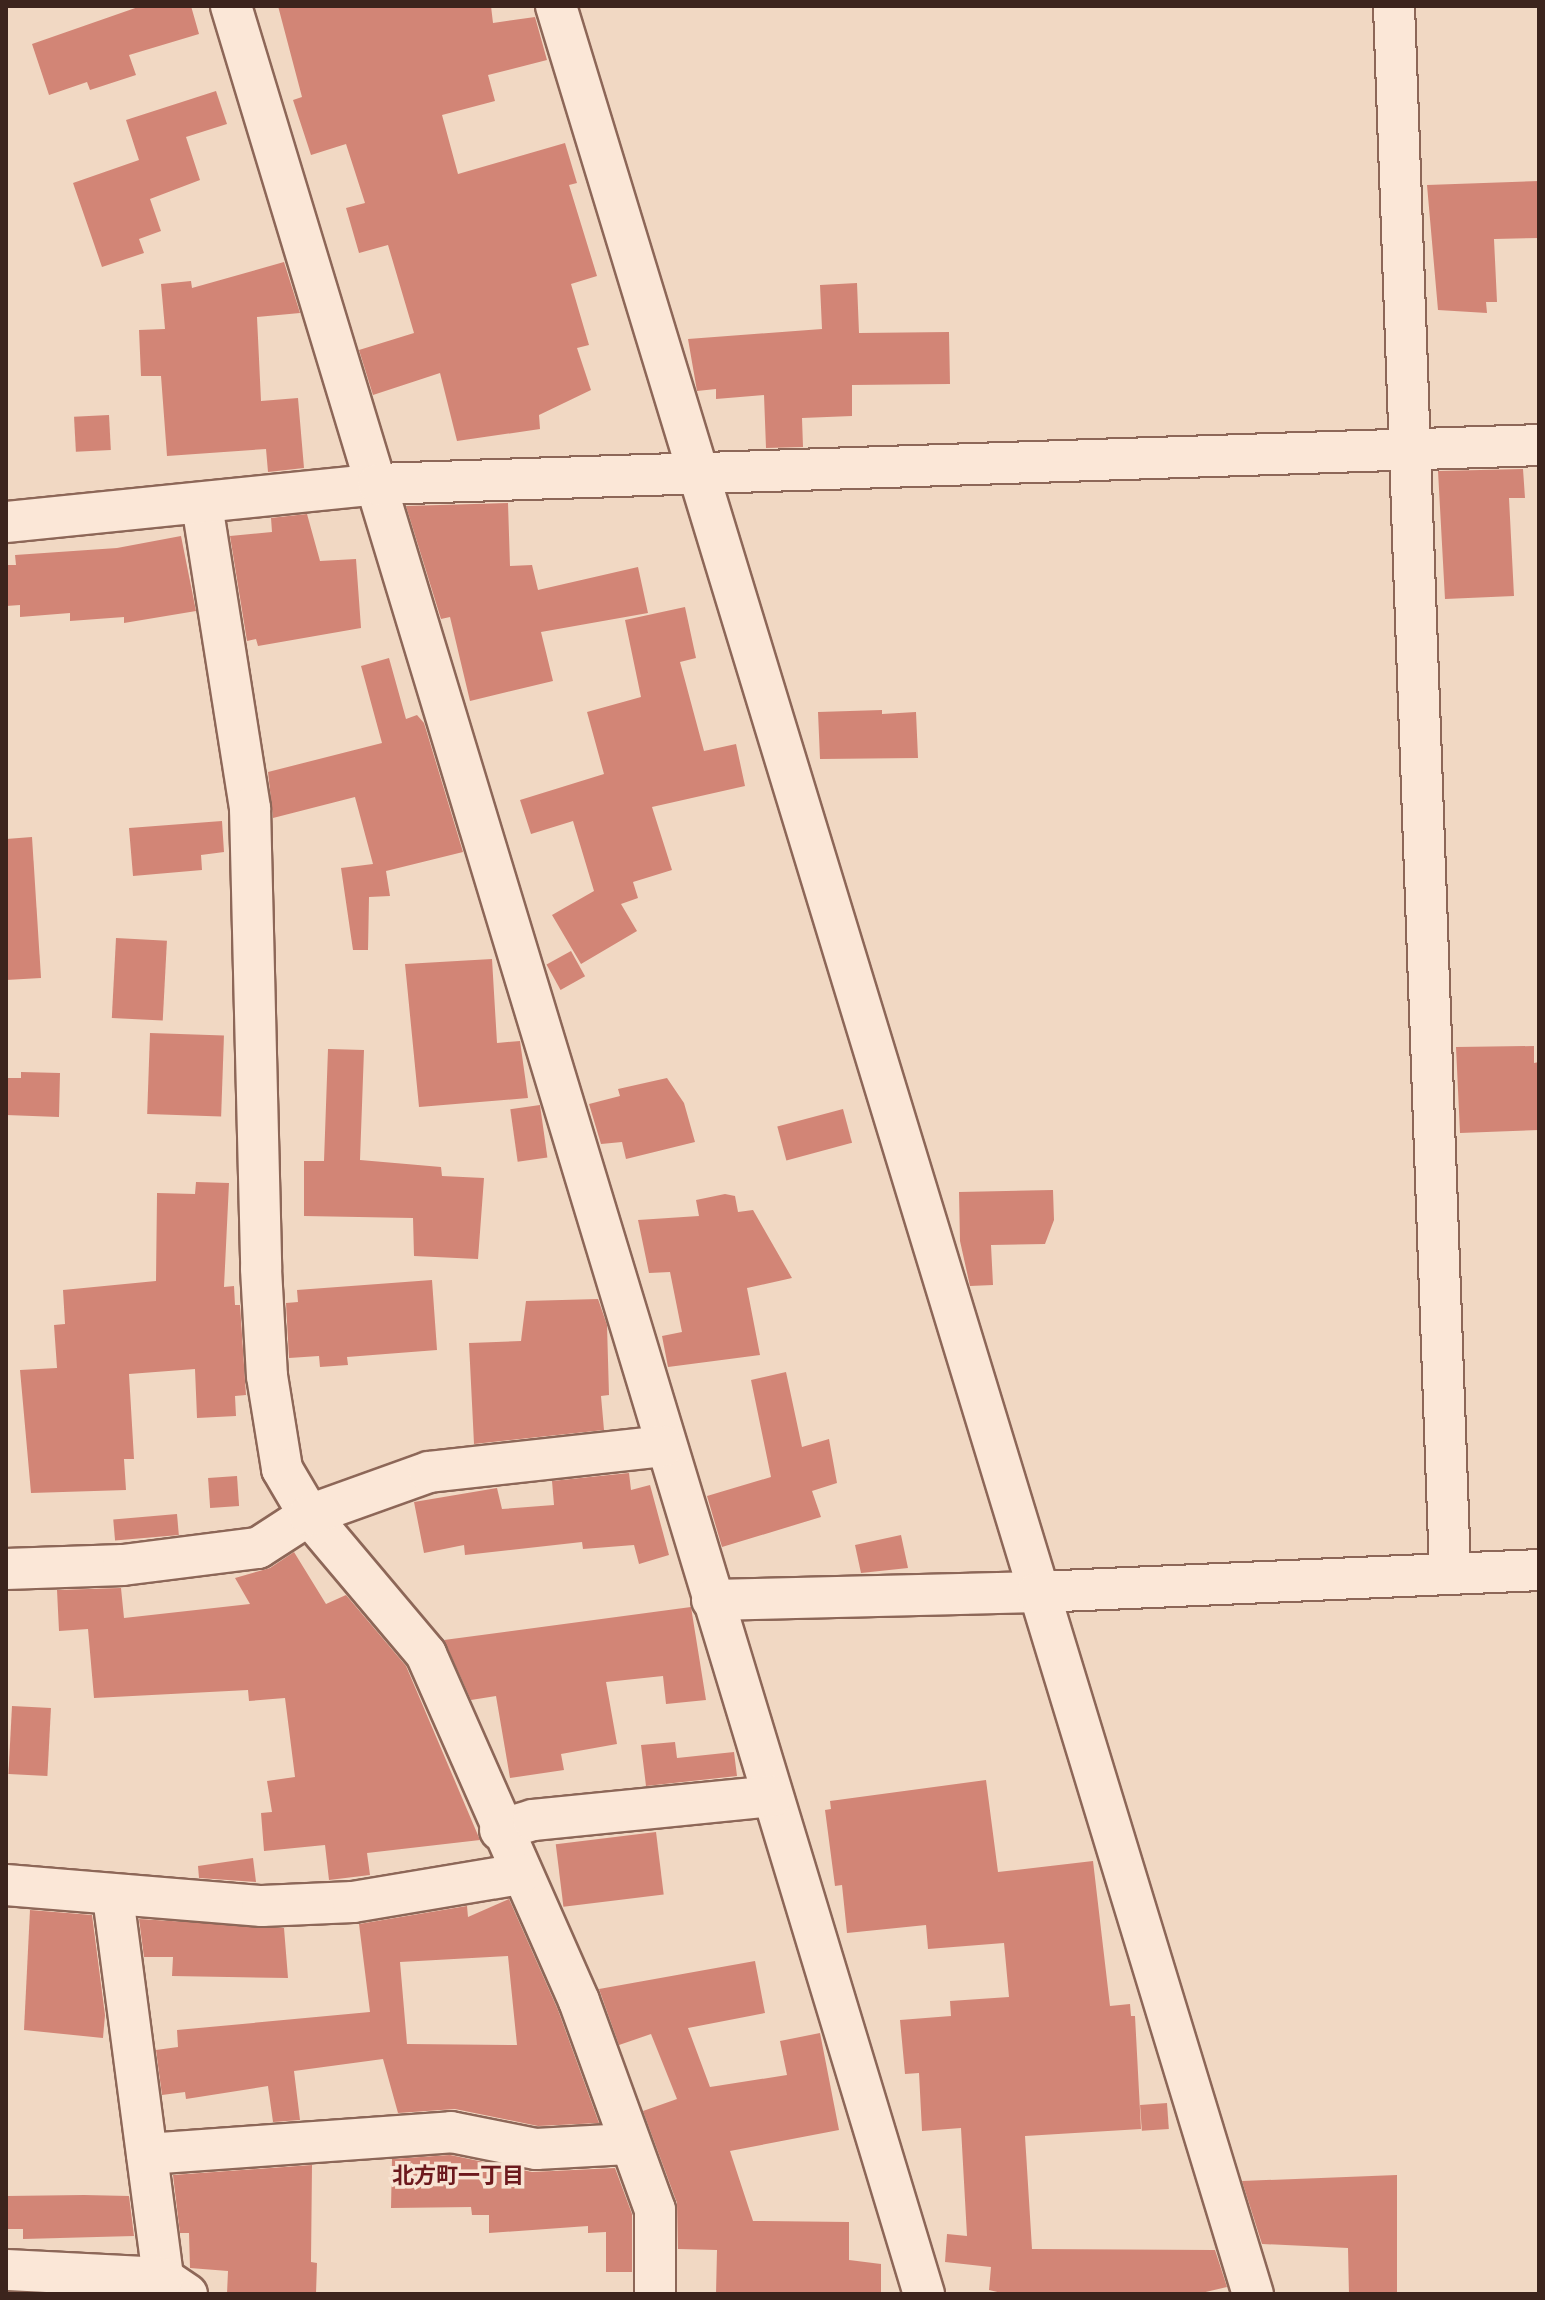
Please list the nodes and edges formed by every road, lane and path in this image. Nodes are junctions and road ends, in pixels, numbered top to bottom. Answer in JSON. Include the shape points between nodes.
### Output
{"nodes":[{"id":1,"x":231,"y":6,"type":"edge"},
{"id":2,"x":556,"y":6,"type":"edge"},
{"id":3,"x":1394,"y":6,"type":"edge"},
{"id":4,"x":1539,"y":445,"type":"edge"},
{"id":5,"x":1409,"y":450,"type":"junction"},
{"id":6,"x":698,"y":469,"type":"junction"},
{"id":7,"x":378,"y":484,"type":"junction"},
{"id":8,"x":202,"y":505,"type":"junction"},
{"id":9,"x":6,"y":522,"type":"edge"},
{"id":10,"x":664,"y":1446,"type":"junction"},
{"id":11,"x":309,"y":1515,"type":"junction"},
{"id":12,"x":6,"y":1569,"type":"edge"},
{"id":13,"x":1539,"y":1570,"type":"edge"},
{"id":14,"x":1450,"y":1572,"type":"junction"},
{"id":15,"x":1038,"y":1592,"type":"junction"},
{"id":16,"x":712,"y":1600,"type":"junction"},
{"id":17,"x":772,"y":1796,"type":"junction"},
{"id":18,"x":500,"y":1830,"type":"junction"},
{"id":19,"x":520,"y":1874,"type":"junction"},
{"id":20,"x":6,"y":1885,"type":"edge"},
{"id":21,"x":113,"y":1897,"type":"junction"},
{"id":22,"x":628,"y":2144,"type":"junction"},
{"id":23,"x":147,"y":2154,"type":"junction"},
{"id":24,"x":6,"y":2270,"type":"edge"},
{"id":25,"x":175,"y":2286,"type":"edge"},
{"id":26,"x":655,"y":2294,"type":"edge"},
{"id":27,"x":924,"y":2294,"type":"edge"},
{"id":28,"x":1253,"y":2294,"type":"edge"}],
"edges":[{"from":1,"to":7,"type":"street"},
{"from":2,"to":6,"type":"street"},
{"from":3,"to":5,"type":"street"},
{"from":4,"to":5,"type":"street"},
{"from":5,"to":6,"type":"street"},
{"from":5,"to":14,"type":"street"},
{"from":6,"to":7,"type":"street"},
{"from":6,"to":15,"type":"street"},
{"from":7,"to":8,"type":"street"},
{"from":7,"to":10,"type":"street"},
{"from":8,"to":9,"type":"street"},
{"from":8,"to":11,"type":"street","via":[[250,808],[267,1376],[282,1469]]},
{"from":10,"to":11,"type":"street","via":[[429,1472]]},
{"from":10,"to":16,"type":"street"},
{"from":11,"to":12,"type":"street","via":[[258,1548],[123,1565]]},
{"from":11,"to":18,"type":"street","via":[[426,1654]]},
{"from":13,"to":14,"type":"street"},
{"from":14,"to":15,"type":"street"},
{"from":15,"to":16,"type":"street"},
{"from":15,"to":28,"type":"street"},
{"from":16,"to":17,"type":"street"},
{"from":17,"to":18,"type":"street","via":[[533,1820]]},
{"from":17,"to":27,"type":"street"},
{"from":18,"to":19,"type":"street"},
{"from":19,"to":21,"type":"street","via":[[353,1902],[262,1906]]},
{"from":19,"to":22,"type":"street","via":[[579,2001]]},
{"from":20,"to":21,"type":"street"},
{"from":21,"to":23,"type":"street"},
{"from":22,"to":23,"type":"street","via":[[536,2149],[451,2132]]},
{"from":22,"to":26,"type":"street","via":[[655,2210]]},
{"from":23,"to":25,"type":"street"},
{"from":24,"to":25,"type":"street"}]}
